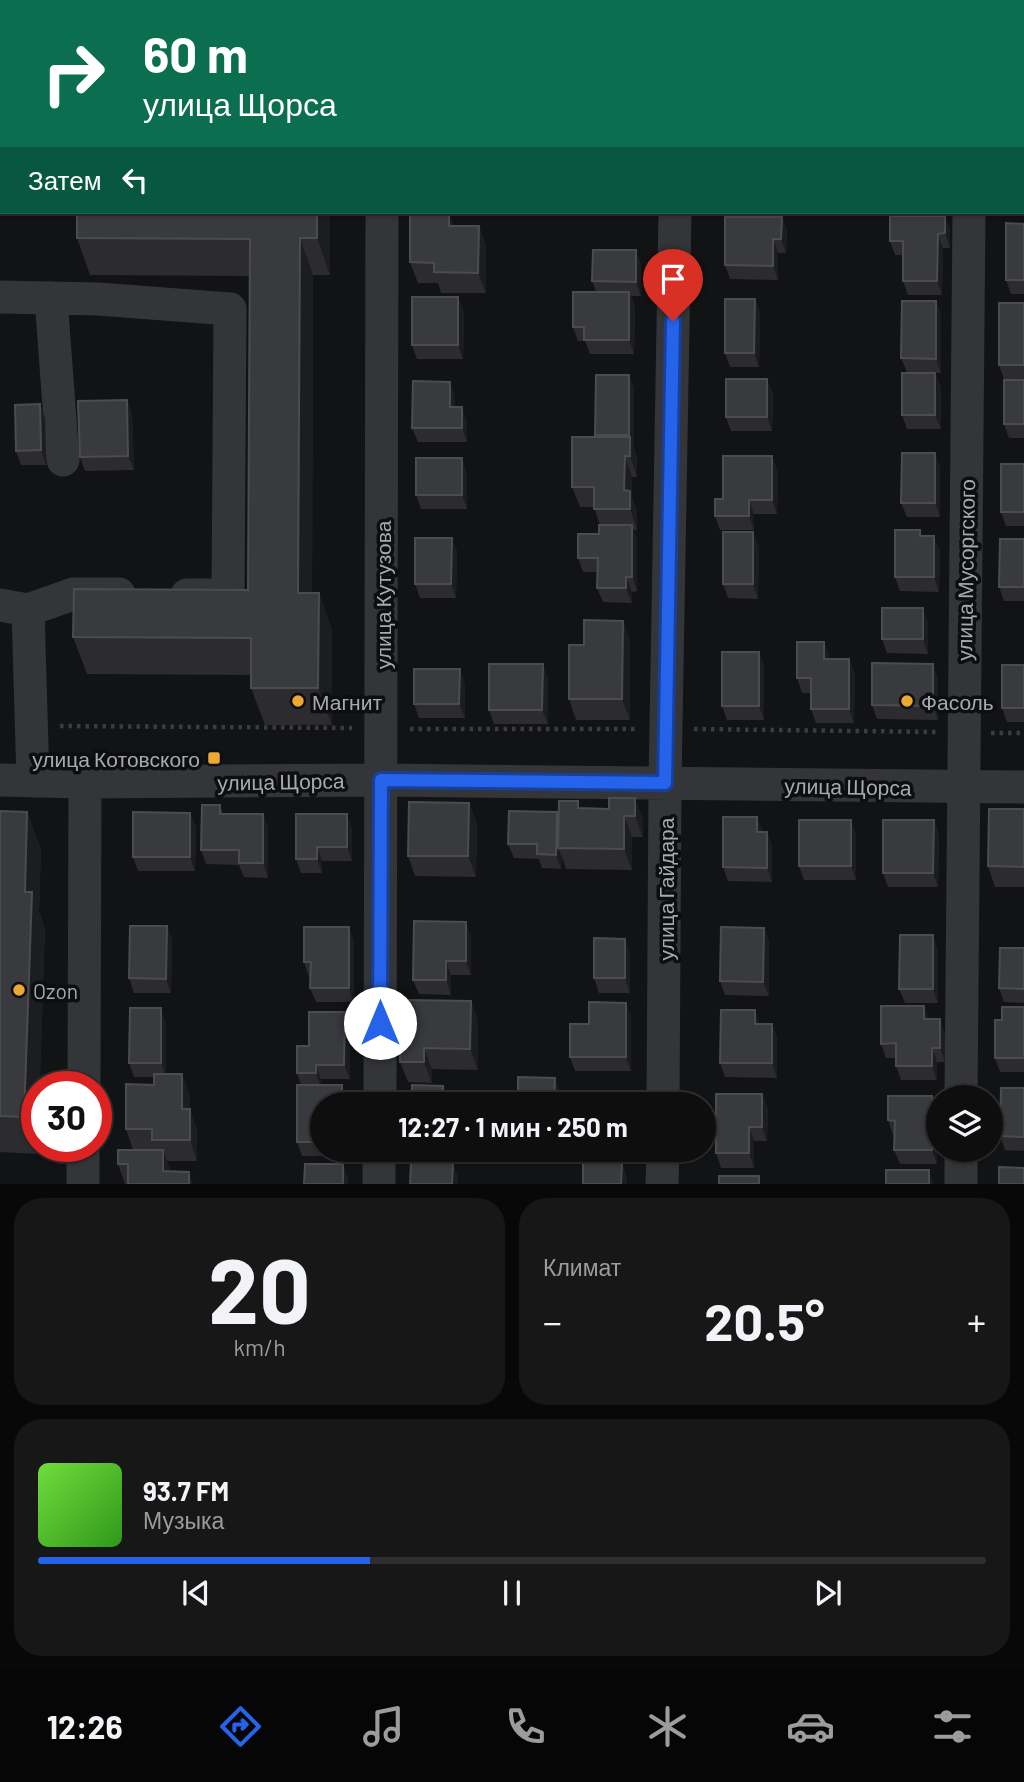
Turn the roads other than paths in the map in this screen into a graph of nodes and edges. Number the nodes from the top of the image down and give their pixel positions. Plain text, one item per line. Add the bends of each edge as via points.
1 (382, 214) edge
2 (675, 214) edge
3 (968, 214) edge
4 (0, 297) edge
5 (51, 298) junction
6 (63, 460) dead end
7 (14, 608) edge
8 (0, 779) edge
9 (381, 780) junction
10 (33, 781) junction
11 (85, 782) junction
12 (665, 783) junction
13 (962, 788) junction
14 (1024, 788) edge
15 (84, 1071) edge
16 (961, 1085) edge
17 (380, 1092) edge
18 (663, 1092) edge
19 (83, 1162) edge
20 (379, 1162) edge
21 (663, 1162) edge
22 (961, 1162) edge
23 (83, 1184) edge
24 (379, 1184) edge
25 (662, 1184) edge
26 (961, 1184) edge

1 - 9 street, улица Кутузова
2 - 12 street, улица Гайдара
3 - 13 street, улица Мусоргского
4 - 5 street
5 - 6 street
5 - 7 street via 230,309 228,595 73,594
7 - 10 street via 31,726
8 - 10 street, улица Щорса
9 - 11 street, улица Щорса
9 - 12 street, улица Щорса
9 - 17 street, улица Кутузова
10 - 11 street, улица Щорса
11 - 15 street
12 - 13 street, улица Щорса
12 - 18 street, улица Гайдара
13 - 14 street, улица Щорса
13 - 16 street, улица Мусоргского
19 - 23 street
20 - 24 street
21 - 25 street
22 - 26 street

